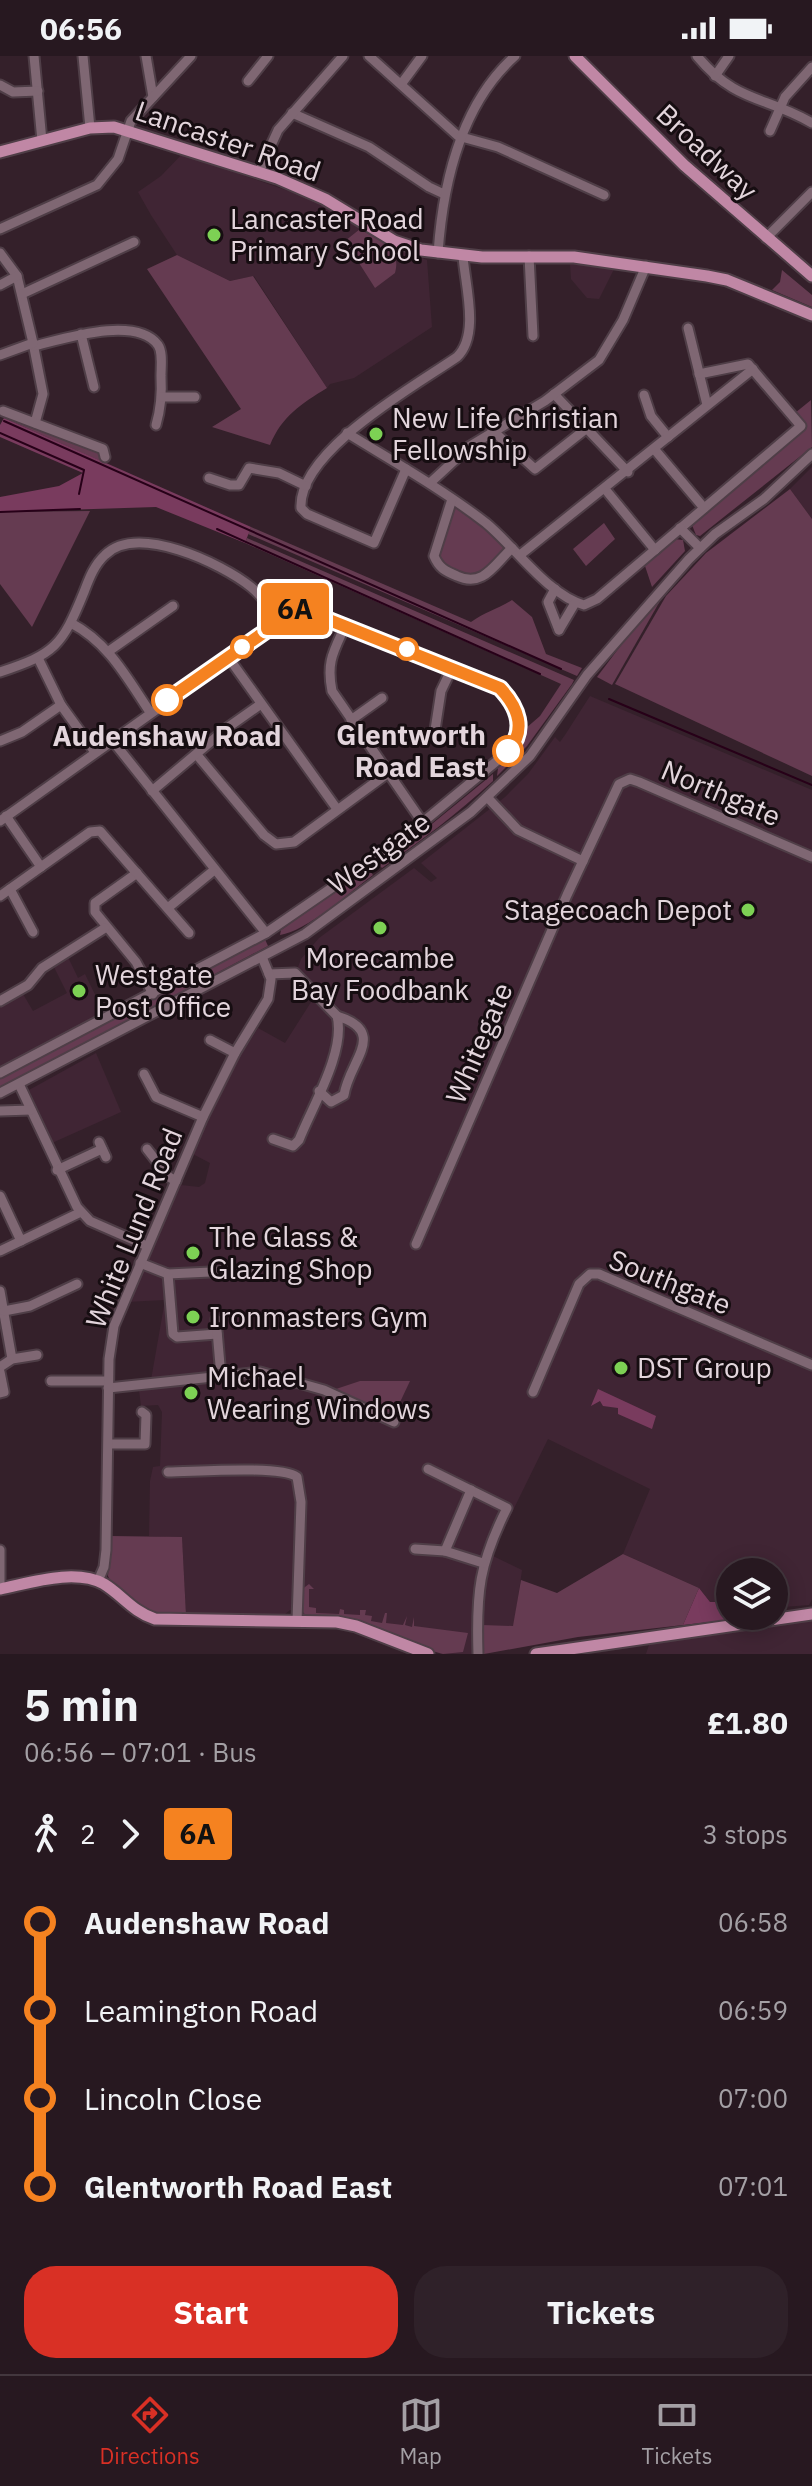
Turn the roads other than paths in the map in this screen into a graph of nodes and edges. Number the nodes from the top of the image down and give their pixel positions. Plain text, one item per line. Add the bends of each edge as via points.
1 (34, 56) edge
2 (83, 56) edge
3 (146, 56) edge
4 (191, 56) edge
5 (268, 56) edge
6 (343, 56) edge
7 (369, 56) edge
8 (422, 56) edge
9 (515, 56) edge
10 (575, 56) edge
11 (697, 56) edge
12 (729, 56) edge
13 (812, 67) edge
14 (715, 76) junction
15 (248, 81) dead end
16 (402, 83) junction
17 (0, 85) edge
18 (38, 91) junction
19 (153, 97) junction
20 (781, 107) junction
21 (292, 113) junction
22 (812, 123) edge
23 (90, 128) junction
24 (127, 130) junction
25 (770, 131) dead end
26 (462, 137) junction
27 (42, 141) junction
28 (0, 152) edge
29 (259, 172) junction
30 (812, 192) edge
31 (444, 194) junction
32 (604, 195) dead end
33 (0, 229) edge
34 (766, 238) junction
35 (134, 242) dead end
36 (0, 253) edge
37 (438, 253) junction
38 (463, 256) junction
39 (529, 256) junction
40 (646, 266) junction
41 (17, 276) junction
42 (812, 276) edge
43 (0, 285) edge
44 (22, 294) junction
45 (810, 314) edge
46 (688, 328) dead end
47 (81, 334) junction
48 (533, 336) dead end
49 (34, 345) junction
50 (0, 355) edge
51 (753, 369) junction
52 (699, 374) junction
53 (94, 387) dead end
54 (554, 394) junction
55 (644, 395) dead end
56 (162, 397) junction
57 (195, 397) dead end
58 (707, 405) junction
59 (3, 411) dead end
60 (35, 423) junction
61 (156, 425) dead end
62 (587, 428) junction
63 (492, 430) junction
64 (347, 433) junction
65 (668, 437) junction
66 (655, 450) junction
67 (812, 454) edge
68 (105, 457) dead end
69 (406, 469) junction
70 (628, 472) junction
71 (209, 478) dead end
72 (430, 483) junction
73 (306, 486) junction
74 (605, 489) junction
75 (452, 499) junction
76 (704, 508) junction
77 (680, 528) junction
78 (700, 548) junction
79 (655, 550) junction
80 (516, 551) junction
81 (555, 589) junction
82 (575, 603) junction
83 (173, 607) dead end
84 (281, 619) junction
85 (71, 623) junction
86 (346, 624) junction
87 (109, 651) junction
88 (228, 657) junction
89 (39, 660) junction
90 (452, 668) junction
91 (0, 672) edge
92 (382, 698) dead end
93 (261, 704) junction
94 (61, 705) junction
95 (150, 712) junction
96 (351, 720) junction
97 (435, 730) dead end
98 (112, 740) junction
99 (0, 741) edge
100 (95, 752) junction
101 (197, 755) junction
102 (388, 773) junction
103 (152, 791) junction
104 (488, 798) junction
105 (337, 809) junction
106 (3, 818) edge
107 (423, 823) junction
108 (812, 857) edge
109 (583, 861) junction
110 (370, 862) junction
111 (41, 867) junction
112 (213, 871) junction
113 (137, 873) junction
114 (383, 879) junction
115 (10, 889) junction
116 (0, 896) edge
117 (169, 907) junction
118 (105, 928) junction
119 (269, 931) junction
120 (33, 932) dead end
121 (189, 933) dead end
122 (284, 946) junction
123 (262, 957) junction
124 (269, 974) junction
125 (153, 994) junction
126 (0, 1001) edge
127 (337, 1016) junction
128 (210, 1040) dead end
129 (235, 1053) junction
130 (0, 1073) edge
131 (144, 1074) dead end
132 (19, 1084) junction
133 (319, 1091) junction
134 (0, 1093) edge
135 (31, 1110) junction
136 (0, 1111) edge
137 (203, 1117) junction
138 (273, 1139) dead end
139 (103, 1149) dead end
140 (146, 1153) dead end
141 (57, 1170) junction
142 (176, 1181) junction
143 (0, 1196) edge
144 (81, 1212) junction
145 (21, 1241) junction
146 (416, 1244) dead end
147 (147, 1246) junction
148 (0, 1251) edge
149 (140, 1263) junction
150 (253, 1270) dead end
151 (168, 1274) junction
152 (77, 1284) dead end
153 (0, 1291) edge
154 (4, 1311) junction
155 (216, 1319) dead end
156 (217, 1334) junction
157 (37, 1355) dead end
158 (12, 1359) junction
159 (220, 1365) dead end
160 (812, 1365) edge
161 (0, 1369) edge
162 (50, 1381) dead end
163 (108, 1384) junction
164 (533, 1392) dead end
165 (0, 1393) edge
166 (142, 1412) dead end
167 (394, 1422) dead end
168 (109, 1444) junction
169 (428, 1469) dead end
170 (168, 1472) dead end
171 (471, 1490) junction
172 (415, 1549) dead end
173 (0, 1550) edge
174 (445, 1551) junction
175 (483, 1563) junction
176 (98, 1581) junction
177 (0, 1589) edge
178 (811, 1614) edge
179 (297, 1621) junction
180 (428, 1654) edge
181 (478, 1654) edge
182 (536, 1654) edge

1 - 18 street
2 - 23 street
3 - 19 street
4 - 19 street
5 - 15 street
6 - 21 street
7 - 16 street
8 - 16 street
9 - 26 street via 489,86
10 - 34 main road, Broadway
11 - 14 street
12 - 14 street
13 - 20 street
14 - 20 street via 751,99
16 - 26 street
17 - 18 street via 13,92
18 - 27 street
19 - 24 street
20 - 22 street
20 - 25 street
21 - 29 street via 275,134
21 - 31 street via 369,147
23 - 24 main road, Lancaster Road
23 - 27 main road, Lancaster Road
24 - 29 main road, Lancaster Road
24 - 33 street via 118,159 97,185
26 - 31 street
26 - 32 street via 498,147
27 - 28 main road, Lancaster Road
29 - 37 main road, Lancaster Road via 325,199 394,241
30 - 34 street
31 - 37 street
34 - 42 main road, Broadway
35 - 44 street
36 - 41 street
37 - 38 main road, Lancaster Road
38 - 39 main road, Lancaster Road
38 - 64 street via 469,331 463,351
39 - 40 main road, Lancaster Road
39 - 48 street
40 - 45 main road, Lancaster Road via 727,280
40 - 54 street via 599,360
41 - 43 street
41 - 44 street
44 - 49 street
46 - 52 street
47 - 49 street
47 - 53 street
47 - 56 street via 121,329 152,341 161,352
49 - 50 street
49 - 60 street via 43,394
51 - 52 street via 744,364
51 - 58 street
51 - 76 street via 801,426
52 - 58 street
54 - 62 street
54 - 63 street
55 - 65 street via 651,416
56 - 57 street
56 - 61 street
58 - 65 street
59 - 60 street
60 - 68 street via 103,449
62 - 63 street via 535,469
62 - 70 street
63 - 72 street
64 - 69 street
64 - 73 street
65 - 66 street
66 - 70 street
66 - 76 street
67 - 78 street, Westgate
69 - 72 street
69 - 73 street via 374,543 303,512 300,503
70 - 74 street
71 - 73 street via 239,485 249,468 279,473
72 - 75 street
74 - 79 street
74 - 80 street
75 - 80 street
75 - 80 street via 434,556 442,569 469,582 478,580
76 - 77 street
77 - 78 street
77 - 79 street
78 - 104 street, Westgate via 587,675 530,756
79 - 82 street via 590,603
80 - 81 street
81 - 82 street
81 - 82 street via 548,602 559,630
83 - 87 street
84 - 85 street via 236,578 194,557 142,541 119,545 100,560
84 - 86 street via 299,608
84 - 88 street
85 - 87 street
85 - 89 street
86 - 90 street
86 - 96 street via 328,670 332,691
87 - 95 street
88 - 93 street
88 - 95 street
89 - 91 street
89 - 94 street
90 - 97 street via 441,691
90 - 107 street via 500,688 516,709 519,727 515,743
92 - 96 street
93 - 101 street
93 - 105 street
94 - 99 street
94 - 100 street
95 - 98 street
96 - 102 street
98 - 100 street
98 - 103 street
100 - 106 street
101 - 103 street
101 - 105 street via 276,844 294,842
102 - 105 street
102 - 107 street
103 - 112 street
104 - 109 street via 518,830
104 - 114 street, Westgate
106 - 111 street
107 - 110 street
108 - 109 street, Northgate via 630,779 617,786
109 - 146 street, Whitegate
110 - 114 street
110 - 119 street
111 - 113 street via 90,832 100,831
111 - 115 street
112 - 117 street
112 - 119 street
113 - 117 street
113 - 118 street via 95,903
114 - 122 street, Westgate
115 - 116 street
115 - 120 street
117 - 121 street
118 - 125 street via 136,962
118 - 126 street
119 - 122 street
119 - 125 street
122 - 123 street, Westgate
123 - 124 street
123 - 132 street, Westgate
124 - 127 street via 295,973
124 - 129 street, White Lund Road via 268,999
125 - 130 street
127 - 133 street via 337,1049
127 - 133 street via 355,1021 364,1041 344,1095 331,1102
128 - 129 street
129 - 137 street, White Lund Road
131 - 137 street via 156,1097
132 - 134 street, Westgate
132 - 135 street
133 - 138 street via 293,1146
135 - 136 street
135 - 141 street
137 - 142 street, White Lund Road
139 - 141 street
140 - 142 street
141 - 144 street
142 - 147 street, White Lund Road
143 - 145 street
144 - 145 street
144 - 147 street
145 - 148 street
147 - 149 street, White Lund Road
149 - 151 street
149 - 163 street, White Lund Road via 114,1326
150 - 151 street
151 - 156 street via 173,1334
152 - 154 street via 30,1306
153 - 154 street
154 - 158 street
155 - 156 street
156 - 159 street
157 - 158 street
158 - 161 street
160 - 164 street, Southgate via 590,1274 579,1284
161 - 165 street
162 - 163 street
163 - 167 street via 260,1372 324,1390
163 - 168 street, White Lund Road
166 - 168 street via 145,1444
168 - 176 street, White Lund Road via 104,1567
169 - 171 street
170 - 179 street via 289,1472 297,1477
171 - 174 street
171 - 175 street via 507,1508
172 - 174 street
173 - 177 street
174 - 175 street
175 - 181 street via 477,1596
176 - 177 main road via 50,1580
176 - 179 main road via 137,1612 155,1619
178 - 182 main road
179 - 180 main road via 356,1626

